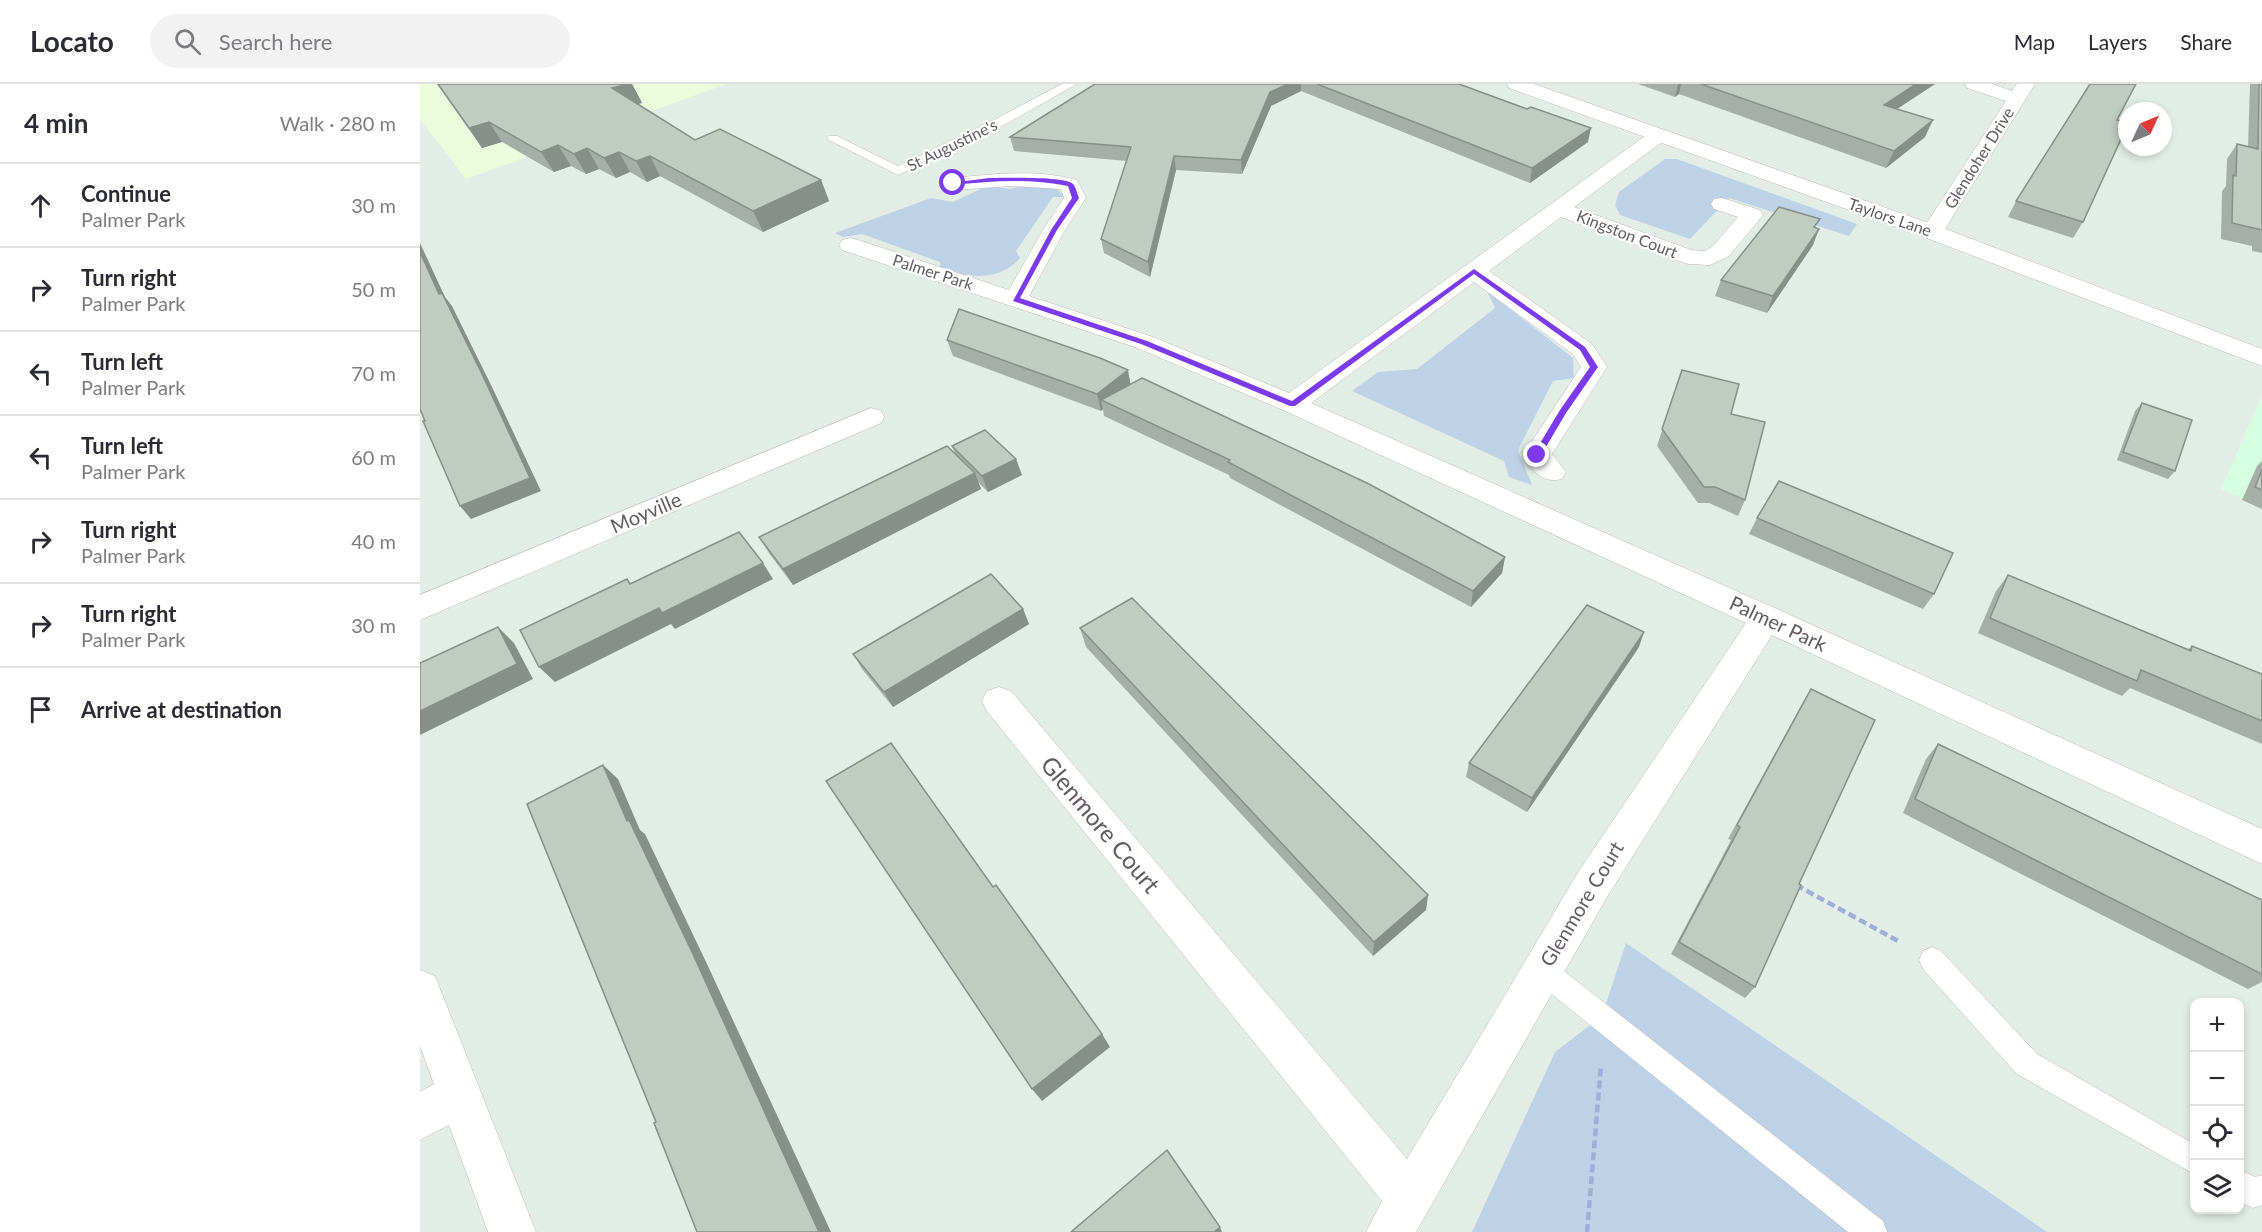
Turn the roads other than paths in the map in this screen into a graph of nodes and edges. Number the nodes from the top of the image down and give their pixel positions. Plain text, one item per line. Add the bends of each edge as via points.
1 (1071, 84) edge
2 (1516, 84) edge
3 (1974, 84) edge
4 (2021, 91) edge
5 (1659, 135) junction
6 (833, 139) dead end
7 (953, 183) dead end
8 (1722, 204) dead end
9 (1559, 209) junction
10 (1932, 232) junction
11 (849, 245) dead end
12 (1474, 271) junction
13 (1016, 299) junction
14 (2262, 358) edge
15 (1293, 404) junction
16 (871, 417) dead end
17 (1552, 472) dead end
18 (420, 608) edge
19 (1766, 618) junction
20 (999, 701) dead end
21 (2262, 847) edge
22 (1932, 960) road end
23 (1542, 970) junction
24 (420, 990) edge
25 (460, 1093) junction
26 (420, 1118) edge
27 (2190, 1158) edge
28 (2244, 1187) edge
29 (2262, 1190) edge
30 (1399, 1215) edge
31 (512, 1232) edge
32 (1872, 1232) edge

1 - 6 lane, St Augustine's via 898,171
2 - 5 street, Taylors Lane
3 - 4 street
4 - 10 street, Glendoher Drive
5 - 9 street
5 - 10 street, Taylors Lane
7 - 13 street via 989,179 1070,184 1076,198
8 - 9 street, Kingston Court via 1752,214 1721,251 1710,258 1688,257
9 - 12 street
10 - 14 street, Taylors Lane
11 - 13 street, Palmer Park
12 - 15 street
12 - 17 street via 1583,349 1594,367 1537,455
13 - 15 street, Palmer Park via 1144,342
15 - 19 street, Palmer Park
16 - 18 street, Moyville
19 - 21 street, Palmer Park
19 - 23 street, Glenmore Court via 1593,884
20 - 30 street, Glenmore Court
22 - 27 lane via 2027,1064
23 - 30 street, Glenmore Court
23 - 32 lane
24 - 25 street
25 - 26 street
25 - 31 street
28 - 29 lane via 2253,1193

